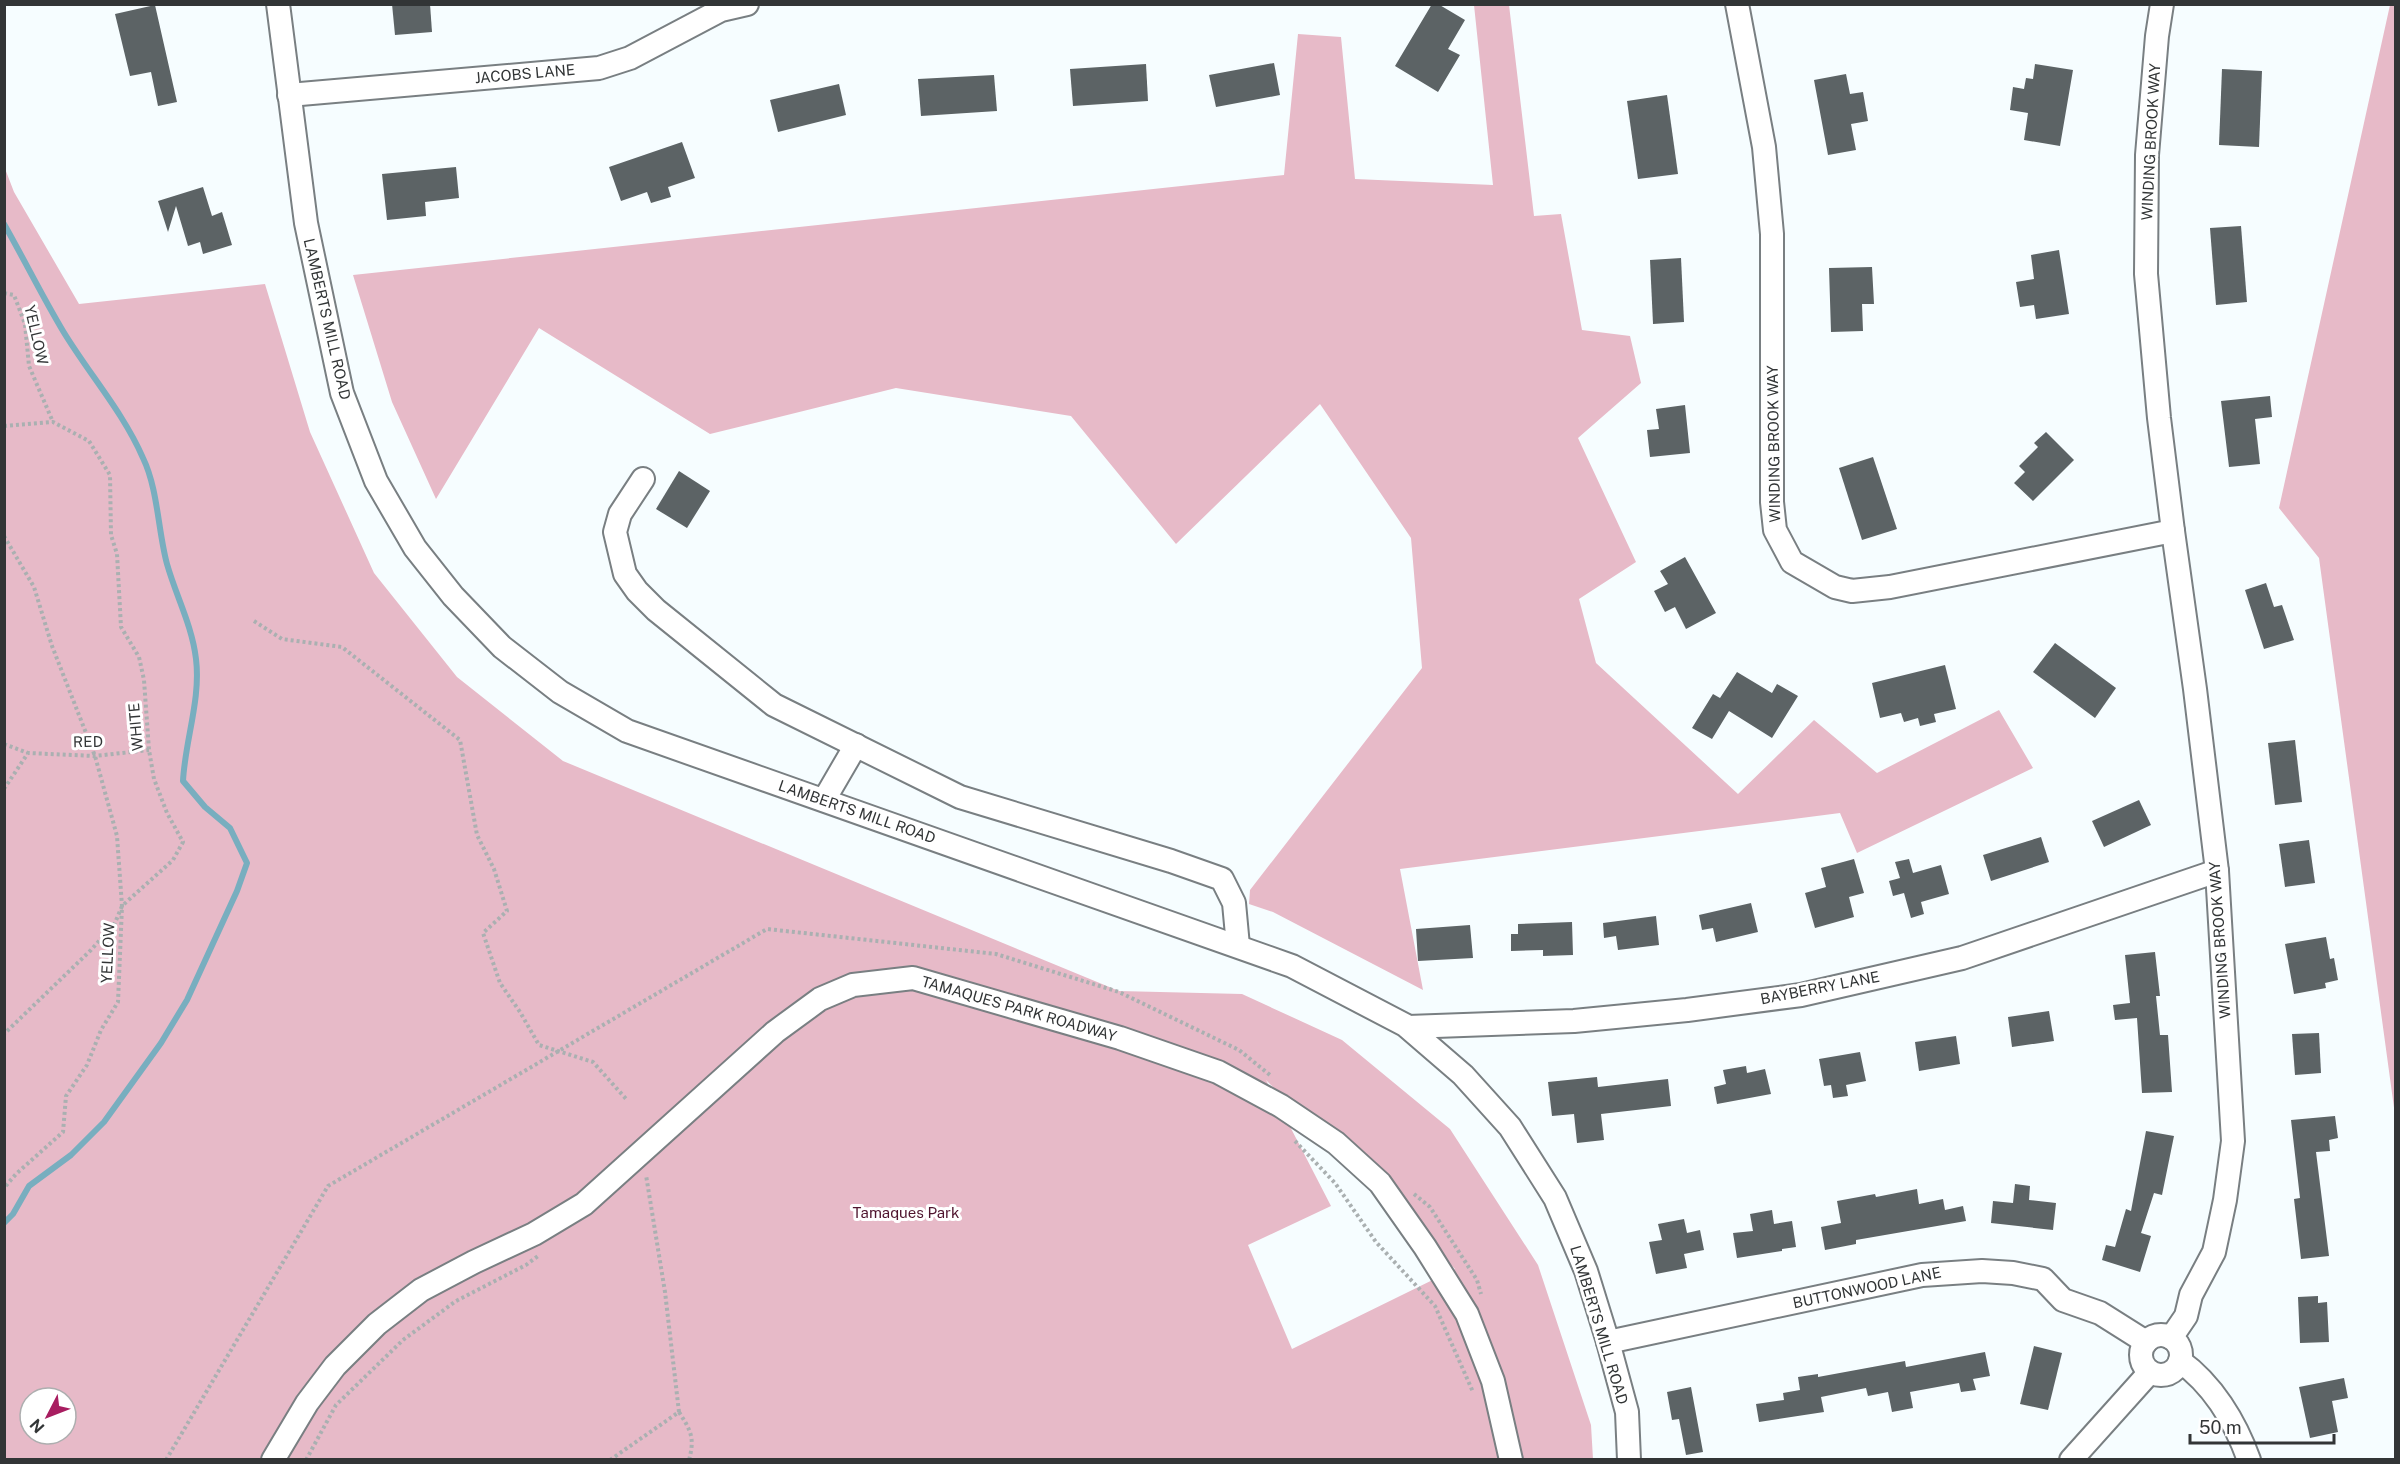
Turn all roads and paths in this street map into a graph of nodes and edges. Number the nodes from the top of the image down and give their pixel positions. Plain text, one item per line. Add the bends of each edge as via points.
1 (278, 4) edge
2 (747, 4) edge
3 (1737, 4) edge
4 (2162, 4) edge
5 (289, 95) junction
6 (4, 293) edge
7 (53, 422) junction
8 (4, 426) edge
9 (643, 478) dead end
10 (2173, 531) junction
11 (4, 536) edge
12 (254, 621) dead end
13 (4, 744) edge
14 (855, 745) junction
15 (149, 750) junction
16 (28, 753) junction
17 (95, 756) junction
18 (4, 789) edge
19 (824, 800) junction
20 (2217, 871) junction
21 (122, 906) junction
22 (1238, 946) junction
23 (1408, 1028) junction
24 (4, 1034) edge
25 (558, 1052) junction
26 (1275, 1080) dead end
27 (627, 1100) dead end
28 (1290, 1137) dead end
29 (637, 1177) dead end
30 (4, 1188) edge
31 (1412, 1192) dead end
32 (543, 1253) dead end
33 (1483, 1302) dead end
34 (2171, 1338) junction
35 (1608, 1342) junction
36 (2146, 1342) junction
37 (2180, 1361) junction
38 (2150, 1372) junction
39 (1476, 1400) dead end
40 (679, 1412) junction
41 (166, 1460) edge
42 (273, 1460) edge
43 (306, 1460) edge
44 (610, 1460) edge
45 (689, 1460) edge
46 (1511, 1460) edge
47 (1629, 1460) edge
48 (2071, 1460) edge
49 (2249, 1460) edge

1 - 5 street, LAMBERTS MILL ROAD
2 - 5 street, JACOBS LANE via 721,10 630,58 598,68
3 - 10 street, WINDING BROOK WAY via 1764,147 1772,234 1772,502 1775,530 1792,562 1835,587 1852,591 1890,587
4 - 10 street, WINDING BROOK WAY via 2147,155 2146,274
5 - 19 street, LAMBERTS MILL ROAD via 306,223 342,393 376,481 415,548 453,597 502,647 560,692 627,730
6 - 7 path, YELLOW via 14,296 24,324 29,366
7 - 8 path
7 - 15 path, WHITE via 89,441 110,476 111,535 117,554 121,627 139,657
9 - 14 street via 620,514 615,532 625,574 637,591 774,705
10 - 20 street, WINDING BROOK WAY
11 - 17 path, YELLOW via 34,588
12 - 25 path via 282,639 342,647 460,740 477,836 494,868 507,911 483,933 500,983 539,1045
13 - 16 path, RED
14 - 19 street
14 - 22 street via 960,796 1222,879 1234,903
15 - 17 path, RED
15 - 21 path, WHITE via 154,779 183,842 173,860
16 - 17 path, RED
16 - 18 path
17 - 21 path, YELLOW via 117,836
19 - 22 street, LAMBERTS MILL ROAD
20 - 23 street, BAYBERRY LANE via 1962,958 1801,995 1574,1021
20 - 34 street, WINDING BROOK WAY via 2233,1141 2214,1252 2191,1295 2186,1316
21 - 24 path, WHITE via 115,923 91,950
21 - 30 path, YELLOW via 118,1002 87,1065 66,1096 63,1131
22 - 23 street, LAMBERTS MILL ROAD via 1292,966
23 - 35 street, LAMBERTS MILL ROAD via 1463,1075 1510,1127 1555,1198 1586,1271
25 - 26 path via 767,929 996,954 1119,992 1239,1050
25 - 27 path via 593,1062
25 - 41 path via 328,1186
28 - 39 path via 1335,1183 1376,1242 1435,1306
29 - 40 path via 646,1170
31 - 33 path via 1430,1207 1476,1280
32 - 43 path via 456,1301 403,1340 336,1405
34 - 36 street via 2155,1336
34 - 37 street via 2179,1348
35 - 36 street, BUTTONWOOD LANE via 1922,1275 1982,1270 2043,1279 2063,1300 2100,1313
35 - 47 street, LAMBERTS MILL ROAD via 1627,1412
36 - 38 street via 2142,1361
37 - 38 street via 2168,1373
37 - 49 street via 2198,1374 2217,1398
38 - 48 street
40 - 44 path
40 - 45 path via 694,1444
42 - 46 street, TAMAQUES PARK ROADWAY via 335,1366 377,1324 421,1290 585,1204 775,1032 820,999 853,985 913,978 1120,1038 1218,1072 1281,1106 1336,1143 1380,1183 1467,1314 1493,1381

